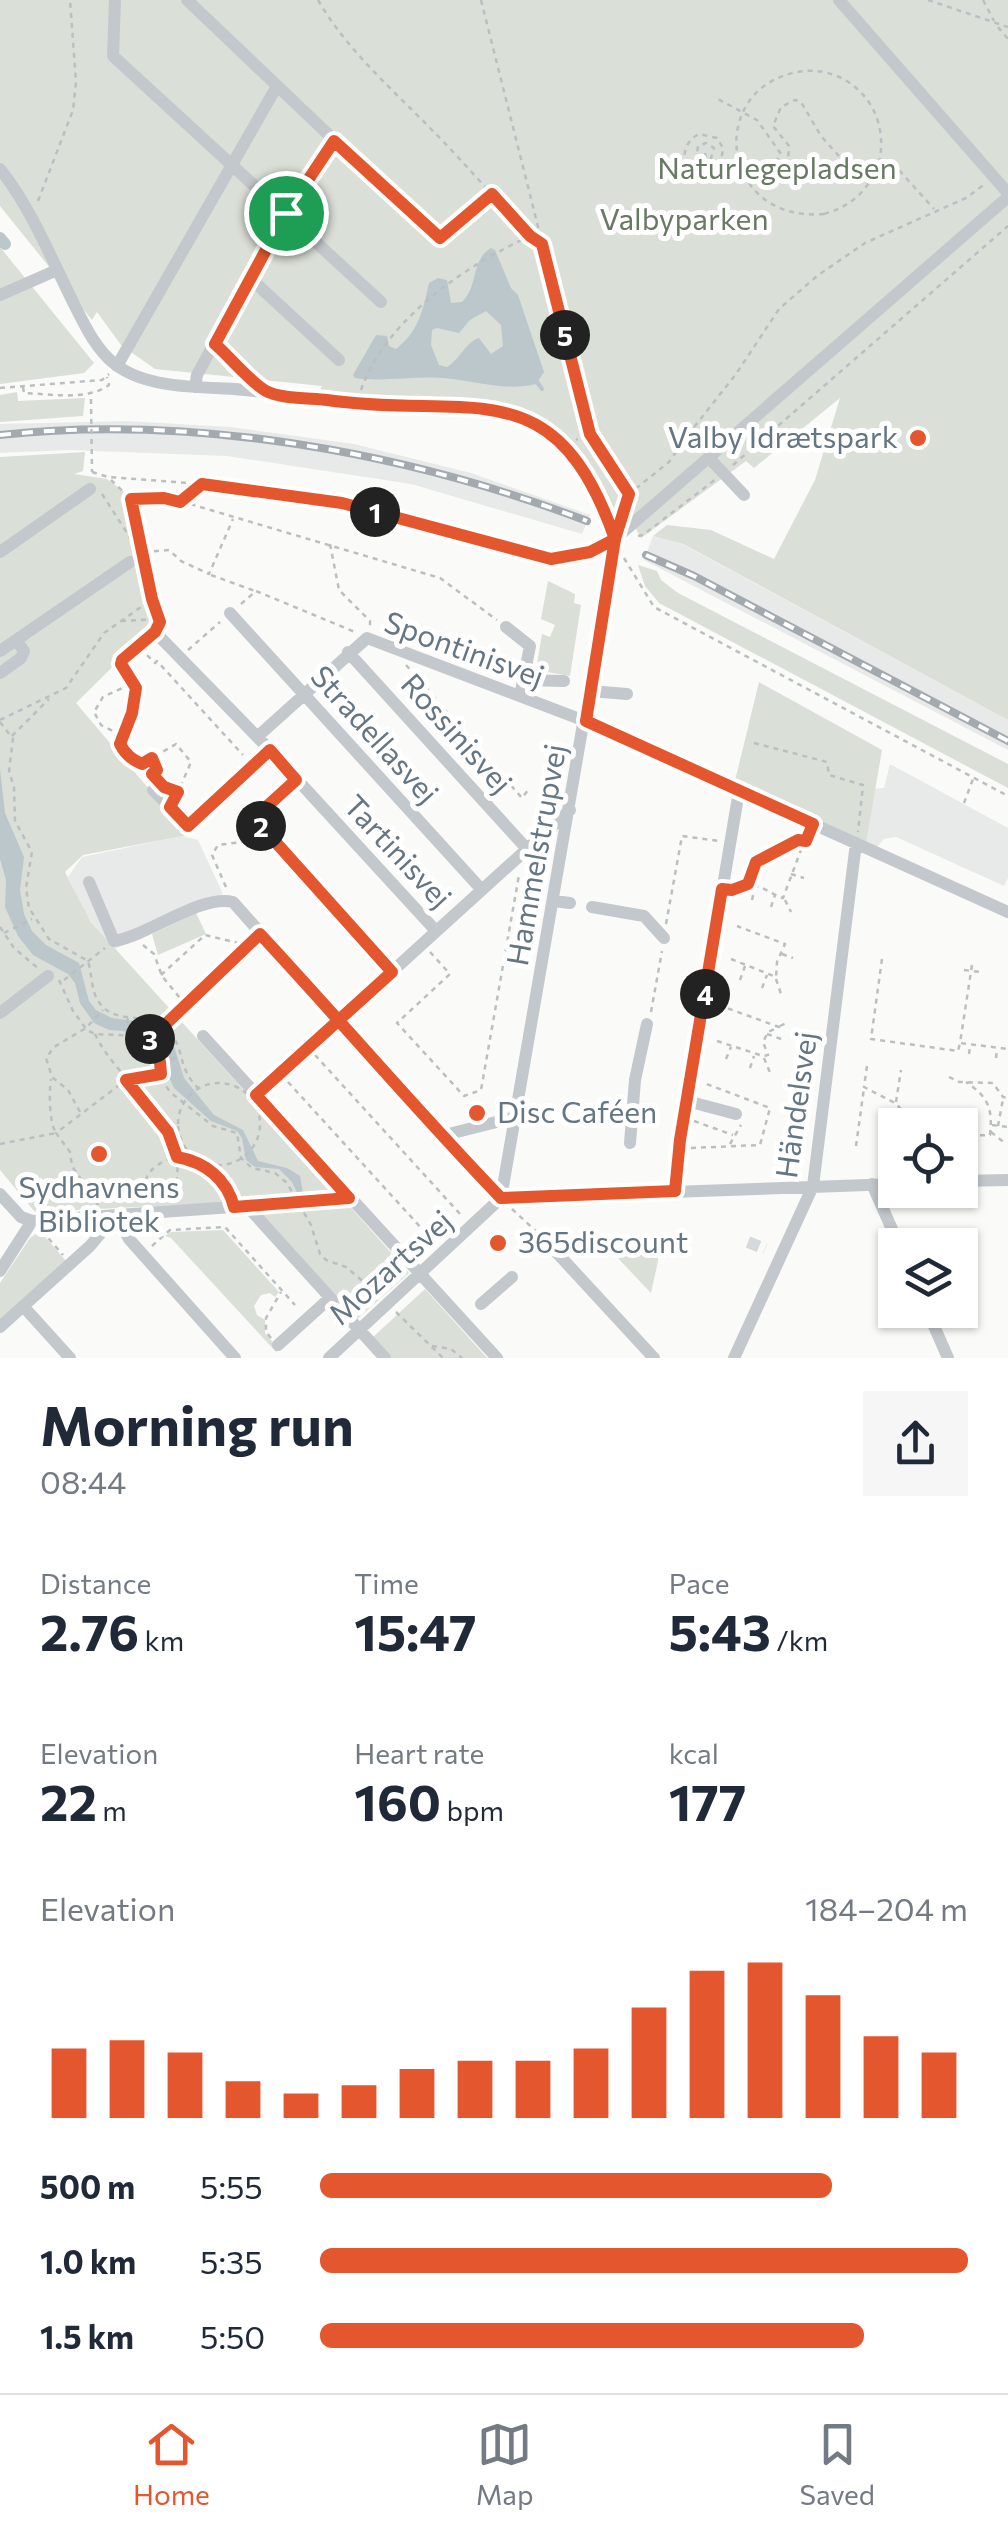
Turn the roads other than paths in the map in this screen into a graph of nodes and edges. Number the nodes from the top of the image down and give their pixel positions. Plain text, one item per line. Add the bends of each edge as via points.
1 (115, 0) edge
2 (187, 0) edge
3 (839, 0) edge
4 (277, 86) junction
5 (334, 141) junction
6 (232, 167) junction
7 (0, 169) edge
8 (1008, 195) edge
9 (286, 213) junction
10 (433, 234) road end
11 (57, 270) junction
12 (251, 279) junction
13 (0, 295) edge
14 (381, 302) dead end
15 (215, 344) junction
16 (339, 360) dead end
17 (112, 371) junction
18 (195, 387) junction
19 (266, 392) junction
20 (714, 455) junction
21 (90, 490) road end
22 (744, 495) dead end
23 (615, 539) junction
24 (0, 552) edge
25 (137, 558) road end
26 (230, 613) road end
27 (156, 626) road end
28 (506, 627) road end
29 (16, 640) junction
30 (0, 652) edge
31 (348, 652) junction
32 (0, 673) edge
33 (524, 680) junction
34 (564, 681) dead end
35 (590, 691) junction
36 (302, 693) junction
37 (627, 694) dead end
38 (520, 696) junction
39 (586, 721) junction
40 (256, 736) junction
41 (270, 750) junction
42 (296, 780) junction
43 (158, 788) road end
44 (739, 790) junction
45 (570, 810) junction
46 (856, 843) junction
47 (524, 851) junction
48 (89, 882) dead end
49 (482, 890) junction
50 (554, 901) junction
51 (570, 904) dead end
52 (592, 907) dead end
53 (1008, 912) edge
54 (436, 931) junction
55 (664, 938) road end
56 (392, 972) junction
57 (48, 976) road end
58 (0, 1013) edge
59 (649, 1019) road end
60 (338, 1020) junction
61 (203, 1036) dead end
62 (256, 1095) junction
63 (687, 1101) junction
64 (736, 1114) dead end
65 (516, 1117) junction
66 (630, 1144) dead end
67 (1008, 1180) edge
68 (978, 1181) edge
69 (872, 1184) junction
70 (878, 1184) edge
71 (813, 1186) junction
72 (675, 1191) junction
73 (0, 1194) edge
74 (501, 1198) junction
75 (116, 1215) junction
76 (36, 1221) junction
77 (891, 1228) edge
78 (547, 1242) road end
79 (0, 1271) edge
80 (422, 1273) junction
81 (512, 1276) dead end
82 (330, 1298) junction
83 (480, 1304) dead end
84 (23, 1306) junction
85 (0, 1327) edge
86 (935, 1328) edge
87 (360, 1330) junction
88 (278, 1346) road end
89 (70, 1358) edge
90 (235, 1358) edge
91 (329, 1358) edge
92 (384, 1358) edge
93 (497, 1358) edge
94 (654, 1358) edge
95 (734, 1358) edge
96 (948, 1358) edge

1 - 6 street via 112,56
2 - 4 street
3 - 8 street
4 - 5 street
4 - 6 street
5 - 9 street
5 - 10 street
6 - 9 street
6 - 17 street
7 - 11 street
8 - 20 street
9 - 12 street
9 - 14 street
11 - 13 street
11 - 17 street
12 - 15 street
12 - 16 street
15 - 18 street
15 - 19 street
17 - 18 street
18 - 19 street
19 - 23 street via 356,404 498,410 544,429 588,474
20 - 22 street
20 - 23 street
21 - 24 street
23 - 35 street, Hammelstrupvej
25 - 29 street
26 - 36 street, Stradellasvej
27 - 40 street, Tartinisvej
28 - 33 street via 530,646
29 - 30 street
29 - 32 street via 21,658
31 - 36 street, Spontinisvej
31 - 38 street, Spontinisvej via 370,639
31 - 47 street, Rossinisvej
33 - 34 street
33 - 38 street
35 - 37 street
35 - 39 street, Hammelstrupvej
36 - 40 street, Spontinisvej
36 - 49 street, Stradellasvej
38 - 39 street, Spontinisvej
39 - 44 street, Spontinisvej
39 - 45 street, Hammelstrupvej
40 - 41 street, Tartinisvej
41 - 42 street, Tartinisvej
41 - 43 street via 188,826
42 - 54 street, Tartinisvej
42 - 56 street via 254,818
44 - 46 street, Spontinisvej
44 - 63 street
45 - 47 street
45 - 50 street, Hammelstrupvej
46 - 53 street, Spontinisvej
46 - 71 street, Händelsvej
47 - 49 street
48 - 60 street via 114,941 214,900 233,902
49 - 54 street
50 - 51 street
50 - 65 street, Hammelstrupvej
52 - 55 street via 644,916
54 - 56 street
56 - 60 street
57 - 58 street
59 - 66 street via 634,1080
60 - 62 street
60 - 65 street via 441,1136
61 - 62 street
62 - 80 street
63 - 64 street
63 - 72 street
65 - 74 street, Hammelstrupvej
67 - 68 street
69 - 70 street
69 - 71 street
69 - 77 street
71 - 72 street
71 - 95 street, Händelsvej
72 - 74 street
73 - 76 street
74 - 80 street, Mozartsvej
75 - 76 street
75 - 82 street via 240,1206
75 - 84 street
75 - 90 street via 128,1238
76 - 79 street
78 - 94 street
80 - 87 street, Mozartsvej
80 - 93 street
81 - 83 street
82 - 87 street
82 - 88 street
84 - 85 street
84 - 89 street
86 - 96 street
87 - 91 street, Mozartsvej
87 - 92 street

